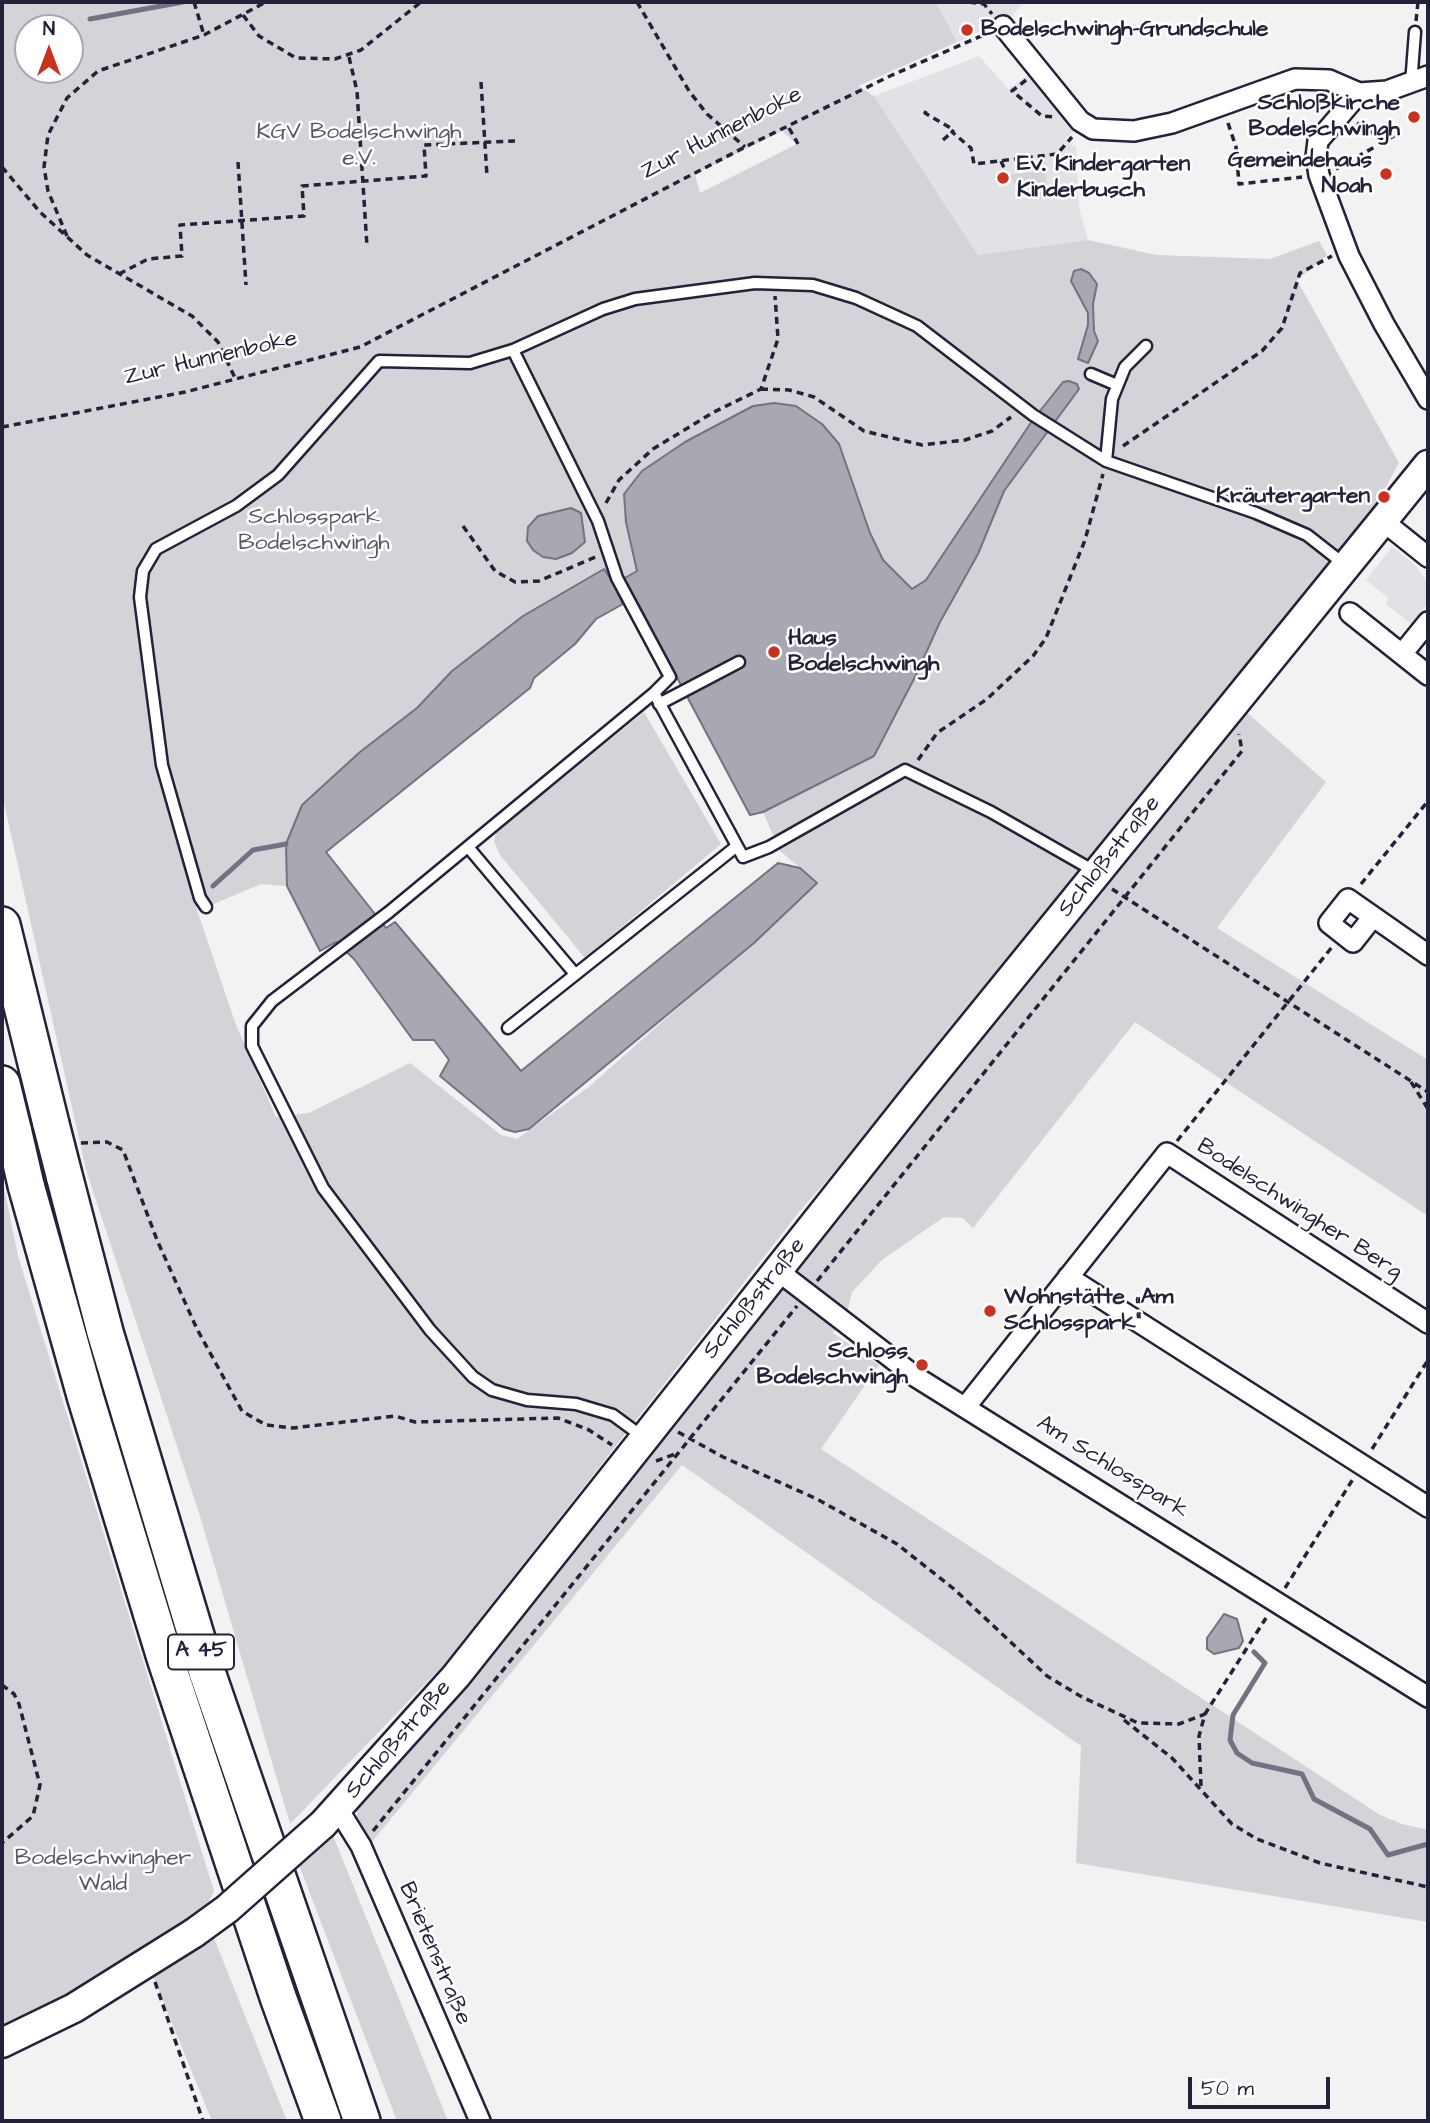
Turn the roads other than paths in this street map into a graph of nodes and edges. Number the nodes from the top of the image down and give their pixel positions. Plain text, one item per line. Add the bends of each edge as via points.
1 (1003, 26) road end
2 (1416, 32) dead end
3 (1420, 80) edge
4 (1359, 93) junction
5 (1146, 345) dead end
6 (513, 350) junction
7 (1091, 374) dead end
8 (1117, 385) junction
9 (1428, 399) edge
10 (1106, 461) junction
11 (1428, 465) edge
12 (1383, 521) junction
13 (1428, 556) edge
14 (1347, 566) junction
15 (1350, 612) dead end
16 (1428, 622) edge
17 (1402, 654) junction
18 (739, 662) dead end
19 (1428, 675) edge
20 (654, 694) junction
21 (659, 704) junction
22 (737, 846) junction
23 (468, 847) junction
24 (1096, 875) junction
25 (206, 907) dead end
26 (1372, 918) junction
27 (2, 925) edge
28 (1428, 955) edge
29 (575, 974) junction
30 (508, 1028) dead end
31 (2, 1084) edge
32 (778, 1270) junction
33 (1068, 1277) junction
34 (1428, 1323) edge
35 (967, 1405) junction
36 (643, 1438) junction
37 (1428, 1507) edge
38 (1428, 1696) edge
39 (330, 1817) junction
40 (2, 2043) edge
41 (323, 2121) edge
42 (362, 2121) edge
43 (480, 2121) edge

1 - 4 street via 1083,124 1093,129 1134,131 1172,123 1295,79 1329,80
2 - 3 lane
3 - 4 street via 1387,91
4 - 9 street via 1318,141 1319,176 1346,249
5 - 8 lane via 1125,367
6 - 10 lane via 635,299 699,288 813,285 917,326 1033,415
6 - 20 lane via 598,521 617,578 670,677
6 - 25 lane via 470,363 379,361 315,436 261,489 170,540 147,561 140,586 162,765
7 - 8 lane
8 - 10 lane
10 - 14 lane via 1307,535
11 - 12 street, Schloßstraße
12 - 13 street
12 - 14 street, Schloßstraße
14 - 24 street, Schloßstraße
15 - 17 street
16 - 17 street
17 - 19 street
18 - 21 lane
20 - 21 lane
20 - 23 lane
21 - 22 lane
22 - 24 lane via 743,857 769,847 905,770 991,812
22 - 29 lane
23 - 29 lane
23 - 36 lane via 272,1001 252,1026 252,1046 323,1188 430,1330 473,1377 511,1397 613,1415
24 - 32 street, Schloßstraße
26 - 26 street via 1348,899 1329,923 1353,942
26 - 28 street
27 - 42 highway, A 45, bridge via 105,1332 199,1646
29 - 30 lane
31 - 41 highway, A 45, bridge via 90,1412 165,1658
32 - 35 street, Am Schlosspark via 889,1358
32 - 36 street, Schloßstraße
33 - 34 street, Bodelschwingher Berg via 1167,1153
33 - 35 street, Bodelschwingher Berg
33 - 37 street
35 - 38 street, Am Schlosspark
36 - 39 street, Schloßstraße via 456,1676
39 - 40 street, Schloßstraße, bridge via 194,1933 74,2008
39 - 43 street, Brietenstraße via 360,1846

